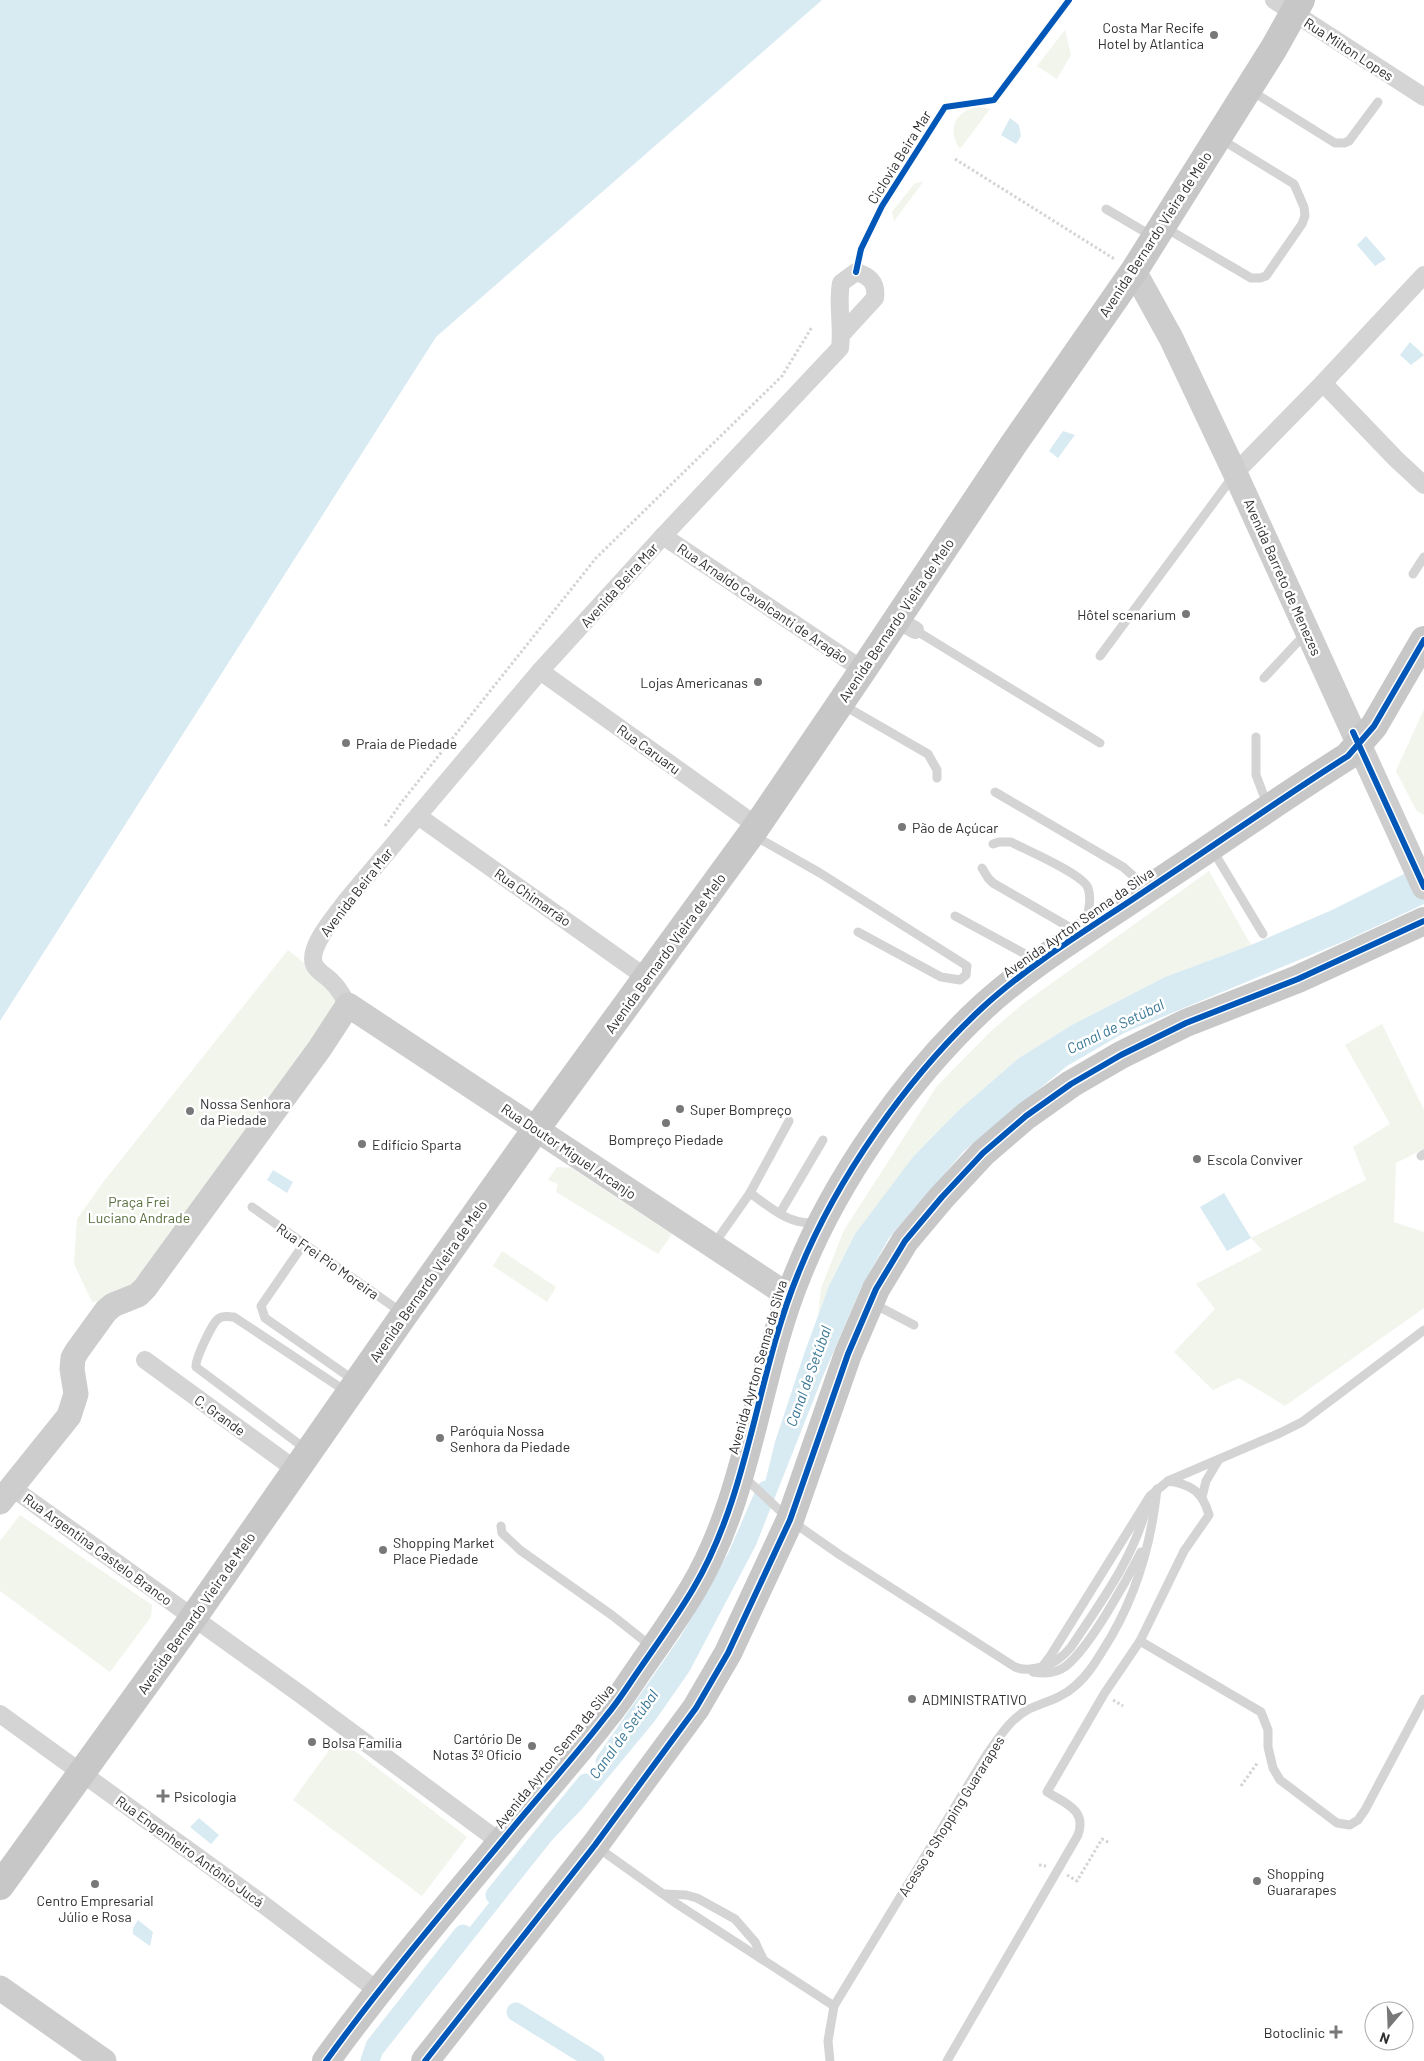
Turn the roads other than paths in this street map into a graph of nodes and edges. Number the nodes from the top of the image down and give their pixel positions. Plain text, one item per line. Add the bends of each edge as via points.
1 (1290, 4) edge
2 (1248, 89) junction
3 (1424, 97) edge
4 (1378, 102) dead end
5 (1217, 137) junction
6 (1106, 209) dead end
7 (1158, 231) junction
8 (1134, 271) junction
9 (1424, 275) edge
10 (842, 334) dead end
11 (1323, 383) junction
12 (1235, 473) junction
13 (1424, 485) edge
14 (662, 536) junction
15 (1424, 557) edge
16 (1413, 574) dead end
17 (906, 625) junction
18 (1308, 632) junction
19 (1424, 640) edge
20 (1100, 656) dead end
21 (864, 670) junction
22 (540, 671) junction
23 (1264, 678) dead end
24 (840, 704) junction
25 (1256, 737) dead end
26 (1100, 743) dead end
27 (1359, 746) junction
28 (937, 778) dead end
29 (995, 792) dead end
30 (1269, 807) junction
31 (418, 816) junction
32 (754, 830) junction
33 (993, 844) dead end
34 (1211, 846) junction
35 (1418, 864) edge
36 (982, 868) dead end
37 (1148, 889) junction
38 (955, 916) dead end
39 (1424, 920) edge
40 (858, 932) dead end
41 (1083, 932) junction
42 (1263, 934) dead end
43 (1040, 962) junction
44 (648, 979) junction
45 (348, 1005) junction
46 (789, 1121) dead end
47 (536, 1129) junction
48 (823, 1140) dead end
49 (750, 1193) junction
50 (252, 1207) dead end
51 (780, 1213) junction
52 (822, 1221) junction
53 (303, 1245) junction
54 (712, 1246) junction
55 (789, 1296) junction
56 (870, 1302) junction
57 (404, 1314) junction
58 (914, 1325) dead end
59 (1424, 1330) edge
60 (145, 1360) dead end
61 (354, 1388) junction
62 (1218, 1460) junction
63 (302, 1461) junction
64 (746, 1479) junction
65 (1168, 1481) junction
66 (1156, 1489) junction
67 (6, 1494) edge
68 (1150, 1496) junction
69 (1202, 1497) junction
70 (790, 1520) junction
71 (501, 1526) dead end
72 (1150, 1534) junction
73 (193, 1618) junction
74 (1140, 1641) junction
75 (654, 1648) junction
76 (1042, 1667) junction
77 (1024, 1671) junction
78 (1424, 1699) edge
79 (0, 1714) edge
80 (83, 1772) junction
81 (500, 1842) junction
82 (594, 1845) junction
83 (0, 1886) edge
84 (663, 1894) junction
85 (764, 1960) junction
86 (0, 1988) edge
87 (378, 1991) junction
88 (834, 2006) junction
89 (104, 2061) edge
90 (326, 2061) edge
91 (425, 2061) edge
92 (830, 2061) edge
93 (946, 2061) edge

1 - 2 main road, Avenida Bernardo Vieira de Melo
1 - 3 street, Rua Milton Lopes
2 - 4 lane via 1335,143 1349,141
2 - 5 main road, Avenida Bernardo Vieira de Melo
5 - 7 main road, Avenida Bernardo Vieira de Melo
5 - 7 lane via 1294,184 1304,207 1302,224 1266,276 1260,278 1251,278
6 - 7 lane
7 - 8 main road, Avenida Bernardo Vieira de Melo
8 - 12 main road, Avenida Barreto de Menezes via 1171,338
8 - 17 main road, Avenida Bernardo Vieira de Melo via 1013,445
9 - 11 street
10 - 14 street, Avenida Beira Mar via 840,348
11 - 12 street
11 - 13 street
12 - 18 main road, Avenida Barreto de Menezes
12 - 20 lane
14 - 21 street, Rua Arnaldo Cavalcanti de Aragão
14 - 22 street, Avenida Beira Mar
15 - 16 lane
17 - 21 main road, Avenida Bernardo Vieira de Melo
17 - 26 lane
18 - 23 lane
18 - 27 main road, Avenida Barreto de Menezes
19 - 27 main road, Avenida Ayrton Senna da Silva via 1387,707
21 - 24 main road, Avenida Bernardo Vieira de Melo
22 - 31 street, Avenida Beira Mar
22 - 32 street, Rua Caruaru
24 - 28 lane via 928,754 937,770
24 - 32 main road, Avenida Bernardo Vieira de Melo
25 - 30 lane via 1256,775
27 - 30 main road, Avenida Ayrton Senna da Silva
27 - 35 main road, Avenida Barreto de Menezes
29 - 37 lane via 1123,866
30 - 34 main road, Avenida Ayrton Senna da Silva
31 - 44 street, Rua Chimarrão
31 - 45 street, Avenida Beira Mar via 346,901 316,945 312,961
32 - 40 lane via 967,966 966,975 960,980 941,977
32 - 44 main road, Avenida Bernardo Vieira de Melo
33 - 41 lane via 1011,842 1078,876 1088,886 1090,896
34 - 37 main road, Avenida Ayrton Senna da Silva
34 - 42 lane
36 - 41 lane via 993,882
37 - 41 main road, Avenida Ayrton Senna da Silva
38 - 43 lane
39 - 56 main road via 1298,979 1186,1024 1071,1084 982,1153 905,1241
41 - 43 main road, Avenida Ayrton Senna da Silva
43 - 52 main road, Avenida Ayrton Senna da Silva via 979,1011 919,1075 850,1172
44 - 47 main road, Avenida Bernardo Vieira de Melo
45 - 47 main road, Rua Doutor Miguel Arcanjo
45 - 67 main road via 145,1288 106,1311 82,1343 73,1358 76,1394 69,1416
46 - 49 lane
47 - 54 main road, Rua Doutor Miguel Arcanjo
47 - 57 main road, Avenida Bernardo Vieira de Melo
48 - 51 lane
49 - 51 lane
49 - 54 lane
50 - 53 lane, Rua Frei Pio Moreira
51 - 52 lane via 801,1223
52 - 55 main road, Avenida Ayrton Senna da Silva
53 - 57 lane, Rua Frei Pio Moreira
53 - 61 lane via 261,1306 262,1312 265,1318
54 - 55 main road, Rua Doutor Miguel Arcanjo
55 - 64 main road, Avenida Ayrton Senna da Silva via 773,1348
56 - 58 lane
56 - 70 main road
57 - 61 main road, Avenida Bernardo Vieira de Melo
59 - 62 lane via 1302,1422
60 - 63 street, C. Grande
61 - 63 main road, Avenida Bernardo Vieira de Melo
61 - 63 lane via 234,1317 218,1319 198,1356 196,1367
62 - 65 lane
62 - 69 lane via 1206,1481
63 - 73 main road, Avenida Bernardo Vieira de Melo
64 - 70 lane
64 - 75 main road, Avenida Ayrton Senna da Silva via 694,1587
65 - 66 lane
65 - 69 lane via 1184,1484
66 - 68 lane
66 - 72 lane, Acesso a Shopping Guararapes
67 - 73 street, Rua Argentina Castelo Branco
68 - 76 lane
68 - 76 lane via 1138,1535 1121,1572 1067,1652 1056,1662
69 - 74 lane via 1209,1515 1184,1552
70 - 77 lane
70 - 82 main road via 728,1653 696,1708
71 - 75 lane via 502,1533 520,1550
72 - 77 lane via 1080,1652 1066,1666 1052,1673
72 - 88 lane, Acesso a Shopping Guararapes via 1127,1607 1090,1670 1074,1688 1016,1716 1004,1730
73 - 80 main road, Avenida Bernardo Vieira de Melo
73 - 81 street, Rua Argentina Castelo Branco
74 - 78 lane via 1261,1712 1268,1730 1273,1768 1280,1780 1331,1820 1343,1825 1350,1826 1365,1810
74 - 93 lane via 1104,1694 1046,1792 1076,1810 1081,1826 1078,1835
75 - 81 main road, Avenida Ayrton Senna da Silva via 608,1714
76 - 77 lane
79 - 80 street, Rua Engenheiro Antônio Jucá
80 - 83 main road, Avenida Bernardo Vieira de Melo
80 - 87 street, Rua Engenheiro Antônio Jucá
81 - 87 main road, Avenida Ayrton Senna da Silva
82 - 84 lane
82 - 91 main road
84 - 85 lane
84 - 85 lane via 697,1898 735,1919 755,1942
85 - 88 lane
86 - 89 main road
87 - 90 main road, Avenida Ayrton Senna da Silva
88 - 92 lane, Acesso a Shopping Guararapes via 828,2041

